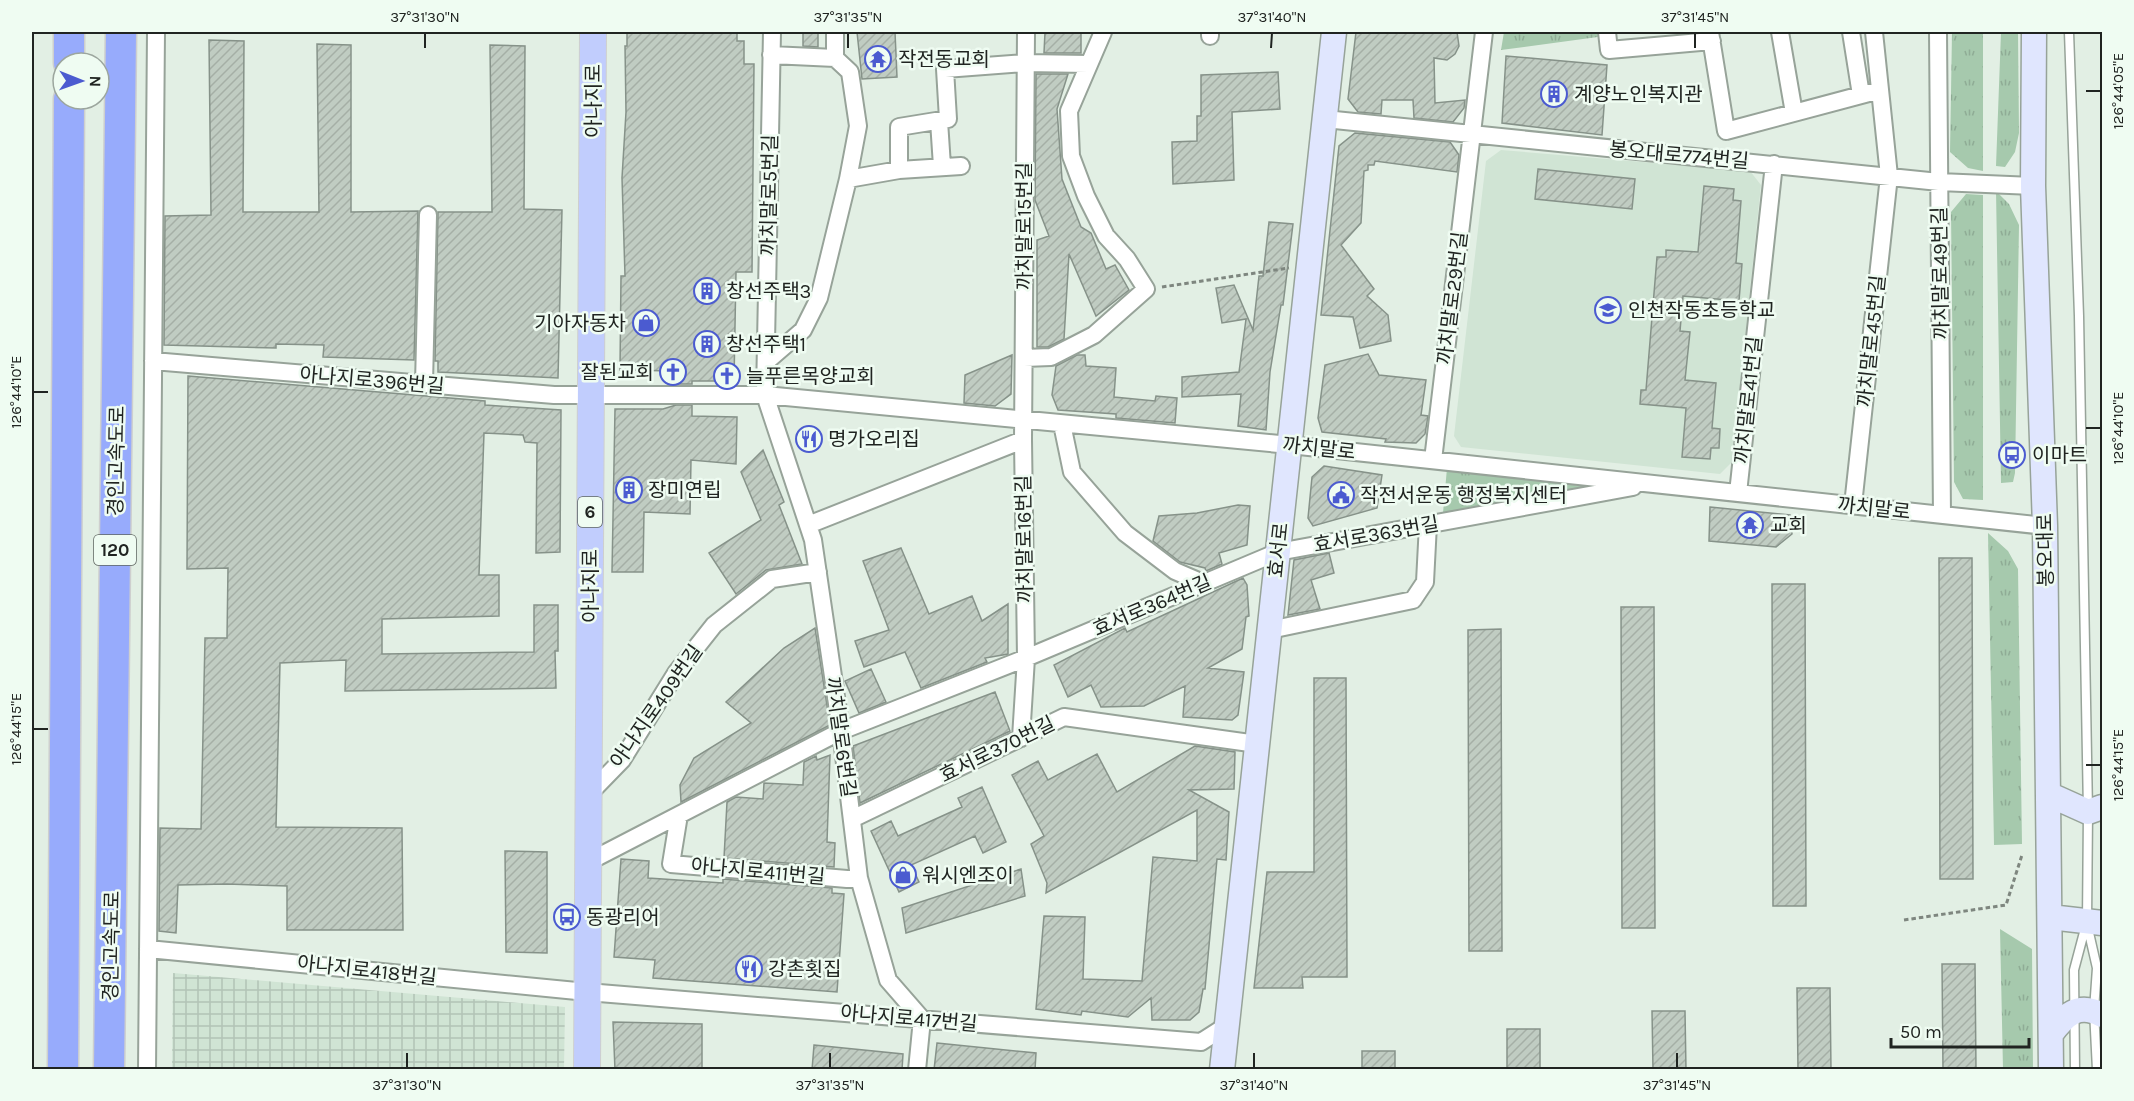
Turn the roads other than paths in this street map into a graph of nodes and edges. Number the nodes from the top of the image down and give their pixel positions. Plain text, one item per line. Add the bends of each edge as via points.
1 (69, 32) edge
2 (121, 32) edge
3 (156, 32) edge
4 (593, 32) edge
5 (772, 32) edge
6 (835, 32) edge
7 (1026, 32) edge
8 (1103, 32) edge
9 (1335, 32) edge
10 (1484, 32) edge
11 (1607, 32) edge
12 (1780, 32) edge
13 (1851, 32) edge
14 (1874, 32) edge
15 (1938, 32) edge
16 (2034, 32) edge
17 (2069, 32) edge
18 (1711, 36) edge
19 (1643, 39) edge
20 (69, 51) edge
21 (771, 55) junction
22 (835, 58) junction
23 (1025, 63) junction
24 (1088, 64) junction
25 (1880, 90) junction
26 (1862, 95) junction
27 (69, 111) edge
28 (1794, 113) junction
29 (1325, 119) junction
30 (939, 122) junction
31 (1472, 135) junction
32 (1774, 164) junction
33 (942, 166) junction
34 (961, 166) dead end
35 (899, 170) junction
36 (1889, 176) junction
37 (848, 179) junction
38 (1939, 182) junction
39 (2033, 186) junction
40 (428, 215) dead end
41 (1024, 358) junction
42 (153, 361) junction
43 (766, 362) junction
44 (424, 384) junction
45 (591, 394) junction
46 (765, 395) junction
47 (1023, 420) junction
48 (1062, 424) junction
49 (1023, 440) junction
50 (1290, 445) junction
51 (1433, 460) junction
52 (1651, 484) junction
53 (1738, 493) junction
54 (1853, 506) junction
55 (1942, 515) junction
56 (1428, 524) junction
57 (808, 525) junction
58 (2045, 526) junction
59 (1278, 552) junction
60 (818, 572) junction
61 (1203, 584) junction
62 (1270, 630) junction
63 (1026, 658) junction
64 (841, 731) junction
65 (1021, 738) junction
66 (1257, 744) junction
67 (2048, 794) junction
68 (588, 795) junction
69 (2095, 810) edge
70 (679, 815) junction
71 (852, 819) junction
72 (588, 862) junction
73 (859, 878) junction
74 (2050, 917) junction
75 (2095, 922) edge
76 (148, 949) junction
77 (587, 992) junction
78 (2090, 1012) edge
79 (922, 1019) junction
80 (1226, 1026) junction
81 (2051, 1034) junction
82 (63, 1070) edge
83 (109, 1070) edge
84 (147, 1070) edge
85 (586, 1070) edge
86 (917, 1070) edge
87 (1222, 1070) edge
88 (2051, 1070) edge
89 (2075, 1070) edge
90 (2097, 1070) edge

1 - 20 highway
2 - 83 highway, 경인고속도로 / 120
3 - 42 street
4 - 45 main road, 아나지로 / 6
5 - 21 street, 까치말로5번길
6 - 22 street
7 - 23 street, 까치말로15번길
8 - 24 street
9 - 29 main road, 효서로
10 - 31 street, 까치말로29번길
11 - 19 street via 1609,50
12 - 28 street
13 - 26 street
14 - 25 street, 까치말로45번길
15 - 38 street, 까치말로49번길
16 - 39 main road, 봉오대로
17 - 69 lane
18 - 19 street
18 - 28 street via 1726,131
21 - 22 street
21 - 43 street, 까치말로5번길
22 - 37 street via 850,72 858,126
23 - 24 street
23 - 30 street via 945,69 948,119
23 - 41 street, 까치말로15번길
24 - 41 street via 1069,111 1071,156 1106,236 1146,289 1094,335 1051,357
25 - 26 street
25 - 36 street, 까치말로45번길
26 - 28 street
27 - 82 highway, 120
29 - 31 street, 봉오대로774번길
29 - 50 main road, 효서로
30 - 33 street
30 - 35 street via 899,127
31 - 32 street, 봉오대로774번길
31 - 51 street, 까치말로29번길
32 - 36 street, 봉오대로774번길
32 - 53 street, 까치말로41번길
33 - 34 street
33 - 35 street
35 - 37 street
36 - 38 street, 봉오대로774번길
36 - 54 street, 까치말로45번길
37 - 43 street via 819,298 803,330
38 - 39 street, 봉오대로774번길
38 - 55 street, 까치말로49번길
39 - 58 main road, 봉오대로
40 - 44 street
41 - 47 street, 까치말로15번길
42 - 44 street, 아나지로396번길
42 - 76 street
43 - 46 street, 까치말로5번길
44 - 45 street, 아나지로396번길 via 554,395
45 - 46 street, 까치말로
45 - 68 main road, 아나지로 / 6
46 - 47 street, 까치말로
46 - 57 street, 까치말로6번길
47 - 48 street, 까치말로
47 - 49 street, 까치말로16번길
48 - 50 street, 까치말로
48 - 61 street via 1072,472 1125,533 1175,571
49 - 57 street
49 - 63 street, 까치말로16번길
50 - 51 street, 까치말로
50 - 59 main road, 효서로
51 - 52 street, 까치말로
52 - 53 street, 까치말로
52 - 56 street, 효서로363번길
53 - 54 street, 까치말로
54 - 55 street, 까치말로
55 - 58 street, 까치말로
56 - 59 street, 효서로363번길
56 - 62 street via 1425,582 1413,600
57 - 60 street, 까치말로6번길
58 - 67 main road, 봉오대로
59 - 61 street, 효서로364번길
59 - 62 main road, 효서로
60 - 64 street, 까치말로6번길
60 - 68 street, 아나지로409번길 via 772,579 714,626 676,673 622,760
61 - 63 street, 효서로364번길
62 - 66 main road, 효서로
63 - 64 street, 효서로364번길
63 - 65 street, 까치말로16번길
64 - 70 street
64 - 71 street, 까치말로6번길
65 - 66 street, 효서로370번길 via 1064,717
65 - 71 street, 효서로370번길
66 - 80 main road, 효서로
67 - 69 main road
67 - 74 main road, 봉오대로
68 - 72 main road, 아나지로 / 6
69 - 75 lane
70 - 72 street
70 - 73 street, 아나지로411번길 via 671,864
71 - 73 street, 까치말로6번길
72 - 77 main road, 아나지로 / 6
73 - 79 street, 까치말로6번길 via 888,980
74 - 75 main road
74 - 81 main road, 봉오대로
75 - 78 lane via 2097,968
75 - 78 lane via 2074,970
76 - 77 street, 아나지로418번길
76 - 84 street
77 - 79 street, 아나지로417번길
77 - 85 main road, 아나지로 / 6
78 - 81 main road via 2063,1017
78 - 89 lane
78 - 90 lane
79 - 80 street, 아나지로417번길 via 1201,1042
79 - 86 street
80 - 87 main road, 효서로
81 - 88 main road, 봉오대로

